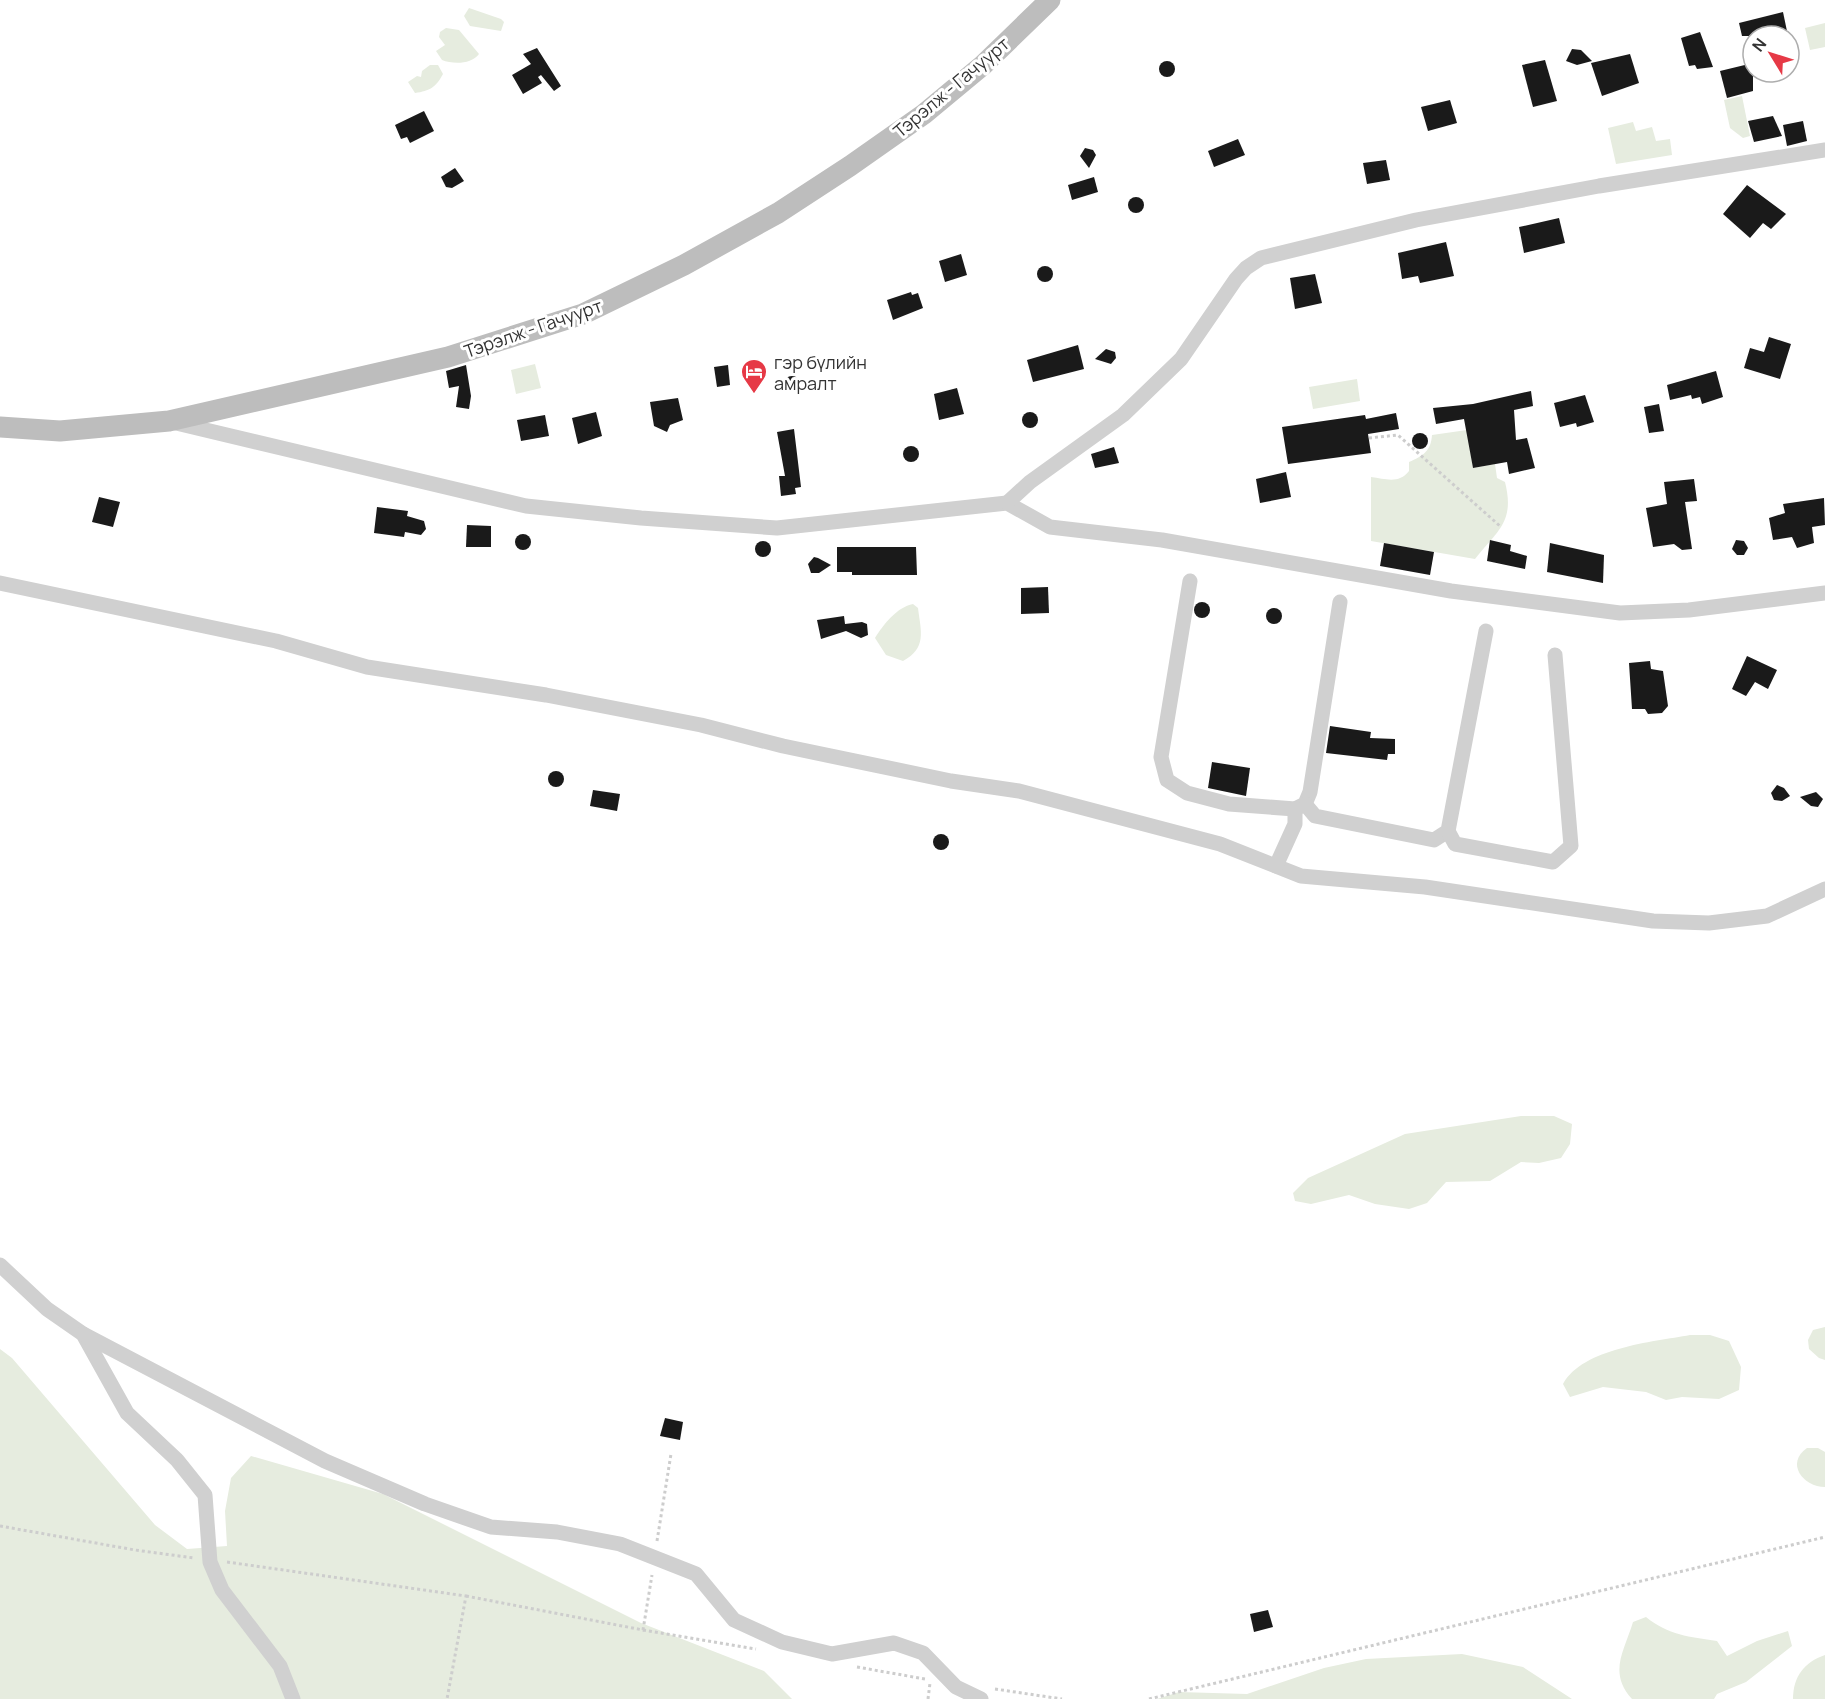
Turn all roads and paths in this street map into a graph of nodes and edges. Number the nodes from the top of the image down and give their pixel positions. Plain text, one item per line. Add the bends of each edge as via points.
1 (1050, 0) edge
2 (1825, 150) edge
3 (169, 421) junction
4 (0, 428) edge
5 (1369, 438) dead end
6 (1007, 503) junction
7 (1502, 526) dead end
8 (1190, 581) dead end
9 (0, 583) edge
10 (1825, 592) edge
11 (1340, 602) dead end
12 (1486, 631) dead end
13 (1555, 655) dead end
14 (1300, 806) junction
15 (1448, 831) junction
16 (1276, 866) junction
17 (1825, 889) edge
18 (0, 1265) edge
19 (83, 1334) junction
20 (671, 1454) dead end
21 (0, 1526) edge
22 (1825, 1537) edge
23 (656, 1548) dead end
24 (204, 1559) dead end
25 (226, 1562) dead end
26 (652, 1571) dead end
27 (466, 1596) junction
28 (983, 1694) edge
29 (293, 1699) edge
30 (447, 1699) edge
31 (1062, 1699) edge
32 (1149, 1699) edge

1 - 3 main road, Тэрэлж - Гачуурт via 983,65 924,114 850,166 778,213 583,314 448,357
2 - 6 street via 1416,220 1261,258 1236,279 1181,359 1123,415
3 - 4 main road, Тэрэлж - Гачуурт via 60,431
3 - 6 street via 525,506 641,518 777,528
5 - 7 path via 1398,435
6 - 10 street via 1050,527 1162,540 1451,591 1620,613 1689,610
8 - 14 street via 1161,757 1167,780 1187,793 1229,804
9 - 16 street via 276,641 367,667 546,695 700,725 951,782 1019,791 1220,844
11 - 14 street via 1310,792
12 - 15 street
13 - 15 street via 1571,846 1553,862 1455,844
14 - 15 street via 1315,816 1434,840
14 - 16 street
16 - 17 street via 1301,876 1425,887 1653,921 1709,923 1767,916
18 - 19 street via 47,1308
19 - 28 street via 325,1461 425,1504 491,1527 557,1532 620,1544 696,1574 734,1620 782,1641 832,1653 894,1643 923,1653 956,1687
19 - 29 street via 128,1413 177,1460 205,1495 210,1562 222,1590 280,1666
20 - 23 path
21 - 24 path
22 - 32 path
25 - 27 path
26 - 27 path via 643,1630
27 - 30 path
28 - 31 path

